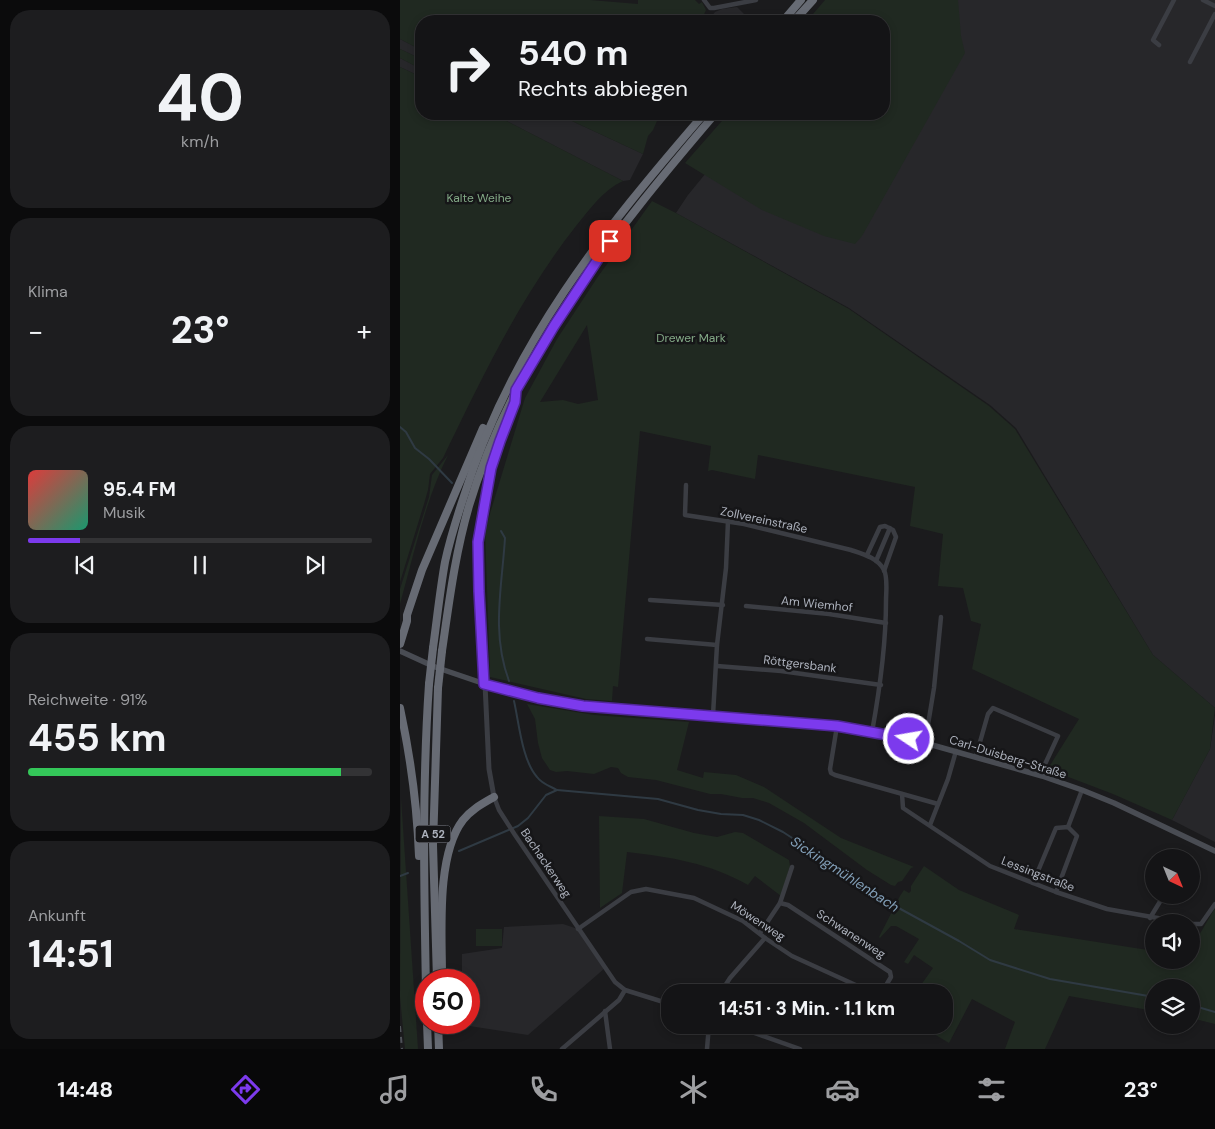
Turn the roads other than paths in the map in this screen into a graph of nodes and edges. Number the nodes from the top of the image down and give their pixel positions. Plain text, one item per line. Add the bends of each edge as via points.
1 (704, 0) edge
2 (756, 0) edge
3 (801, 0) edge
4 (813, 0) edge
5 (1174, 0) edge
6 (1203, 0) edge
7 (1215, 6) edge
8 (1215, 14) edge
9 (788, 15) edge
10 (799, 15) edge
11 (1159, 45) dead end
12 (1190, 62) dead end
13 (699, 120) edge
14 (710, 120) edge
15 (538, 331) junction
16 (516, 390) junction
17 (686, 485) dead end
18 (728, 521) junction
19 (890, 528) junction
20 (867, 556) junction
21 (876, 561) junction
22 (884, 571) junction
23 (650, 600) dead end
24 (723, 605) junction
25 (746, 606) dead end
26 (407, 615) junction
27 (941, 617) dead end
28 (886, 622) junction
29 (400, 625) edge
30 (647, 639) dead end
31 (400, 644) edge
32 (717, 644) junction
33 (400, 651) edge
34 (717, 666) junction
35 (484, 684) junction
36 (881, 685) junction
37 (400, 708) edge
38 (713, 715) junction
39 (837, 726) junction
40 (872, 732) junction
41 (925, 743) junction
42 (956, 751) junction
43 (976, 756) junction
44 (1040, 775) junction
45 (1082, 790) junction
46 (902, 794) junction
47 (494, 798) junction
48 (938, 804) junction
49 (930, 825) junction
50 (1068, 827) junction
51 (1215, 851) edge
52 (792, 868) dead end
53 (423, 870) junction
54 (1033, 884) junction
55 (1056, 892) junction
56 (780, 903) junction
57 (1215, 904) edge
58 (1145, 917) edge
59 (1200, 924) edge
60 (578, 929) junction
61 (760, 933) junction
62 (764, 938) junction
63 (425, 969) edge
64 (437, 969) edge
65 (442, 969) edge
66 (726, 984) edge
67 (853, 984) edge
68 (887, 984) edge
69 (625, 990) junction
70 (661, 1001) edge
71 (605, 1011) junction
72 (427, 1034) edge
73 (438, 1034) edge
74 (708, 1034) edge
75 (758, 1034) edge
76 (428, 1049) edge
77 (439, 1049) edge
78 (562, 1049) edge
79 (610, 1049) edge
80 (707, 1049) edge
81 (800, 1049) edge

1 - 2 street via 714,8
3 - 9 highway
4 - 10 highway
5 - 11 street via 1153,40
6 - 7 street
8 - 12 street
13 - 15 highway, A 52 via 639,189 584,261
14 - 16 highway, A 52 via 622,226 588,273
15 - 26 highway via 524,346 486,420 422,570
15 - 53 highway, A 52, bridge via 487,430 445,561 429,684
16 - 35 highway via 515,402 491,468 478,542
16 - 64 highway, A 52, bridge via 496,430 469,506 453,576 442,652 433,845
17 - 18 street, Zollvereinstraße via 685,515
18 - 20 street, Zollvereinstraße
18 - 24 street
19 - 20 street via 883,526 877,530
19 - 21 street
19 - 22 street via 896,537
20 - 21 street, Zollvereinstraße
21 - 22 street, Zollvereinstraße
22 - 28 street
23 - 24 street
24 - 32 street
25 - 28 street, Am Wiemhof
26 - 29 highway
26 - 31 highway
27 - 41 street
28 - 36 street
30 - 32 street
32 - 34 street
33 - 35 main road, Carl-Duisberg-Straße
34 - 36 street, Röttgersbank
34 - 38 street
35 - 38 main road, Carl-Duisberg-Straße via 583,706
35 - 47 street, Bachackerweg
36 - 40 street
37 - 53 highway via 412,764 419,857
38 - 39 main road, Carl-Duisberg-Straße
39 - 40 main road, Carl-Duisberg-Straße
39 - 46 street via 831,772
40 - 41 main road, Carl-Duisberg-Straße
41 - 42 main road, Carl-Duisberg-Straße
42 - 43 main road, Carl-Duisberg-Straße
42 - 48 street
43 - 44 main road, Carl-Duisberg-Straße
43 - 44 street via 988,714 994,708 1058,736
44 - 45 main road, Carl-Duisberg-Straße
45 - 50 street
45 - 51 main road, Carl-Duisberg-Straße
46 - 48 street
46 - 49 street, Lessingstraße via 903,808
47 - 60 street, Bachackerweg
47 - 65 highway via 479,805 465,818 449,851 442,896
48 - 49 street
49 - 54 street, Lessingstraße via 990,866
50 - 54 street via 1056,828
50 - 55 street via 1077,836
52 - 56 street
53 - 63 highway, A 52
54 - 55 street, Lessingstraße
55 - 58 street, Lessingstraße via 1107,910
56 - 61 street
56 - 68 street, Schwanenweg via 788,905 890,972
57 - 59 street
60 - 61 street, Möwenweg via 620,898 646,889 694,898 729,913
60 - 69 street, Bachackerweg via 615,982
61 - 62 street, Möwenweg
62 - 66 street
62 - 67 street, Möwenweg via 792,956
69 - 70 street, Bachackerweg
69 - 71 street via 619,1000
71 - 78 street
71 - 79 street
72 - 76 highway
73 - 77 highway
74 - 80 street
75 - 81 street

